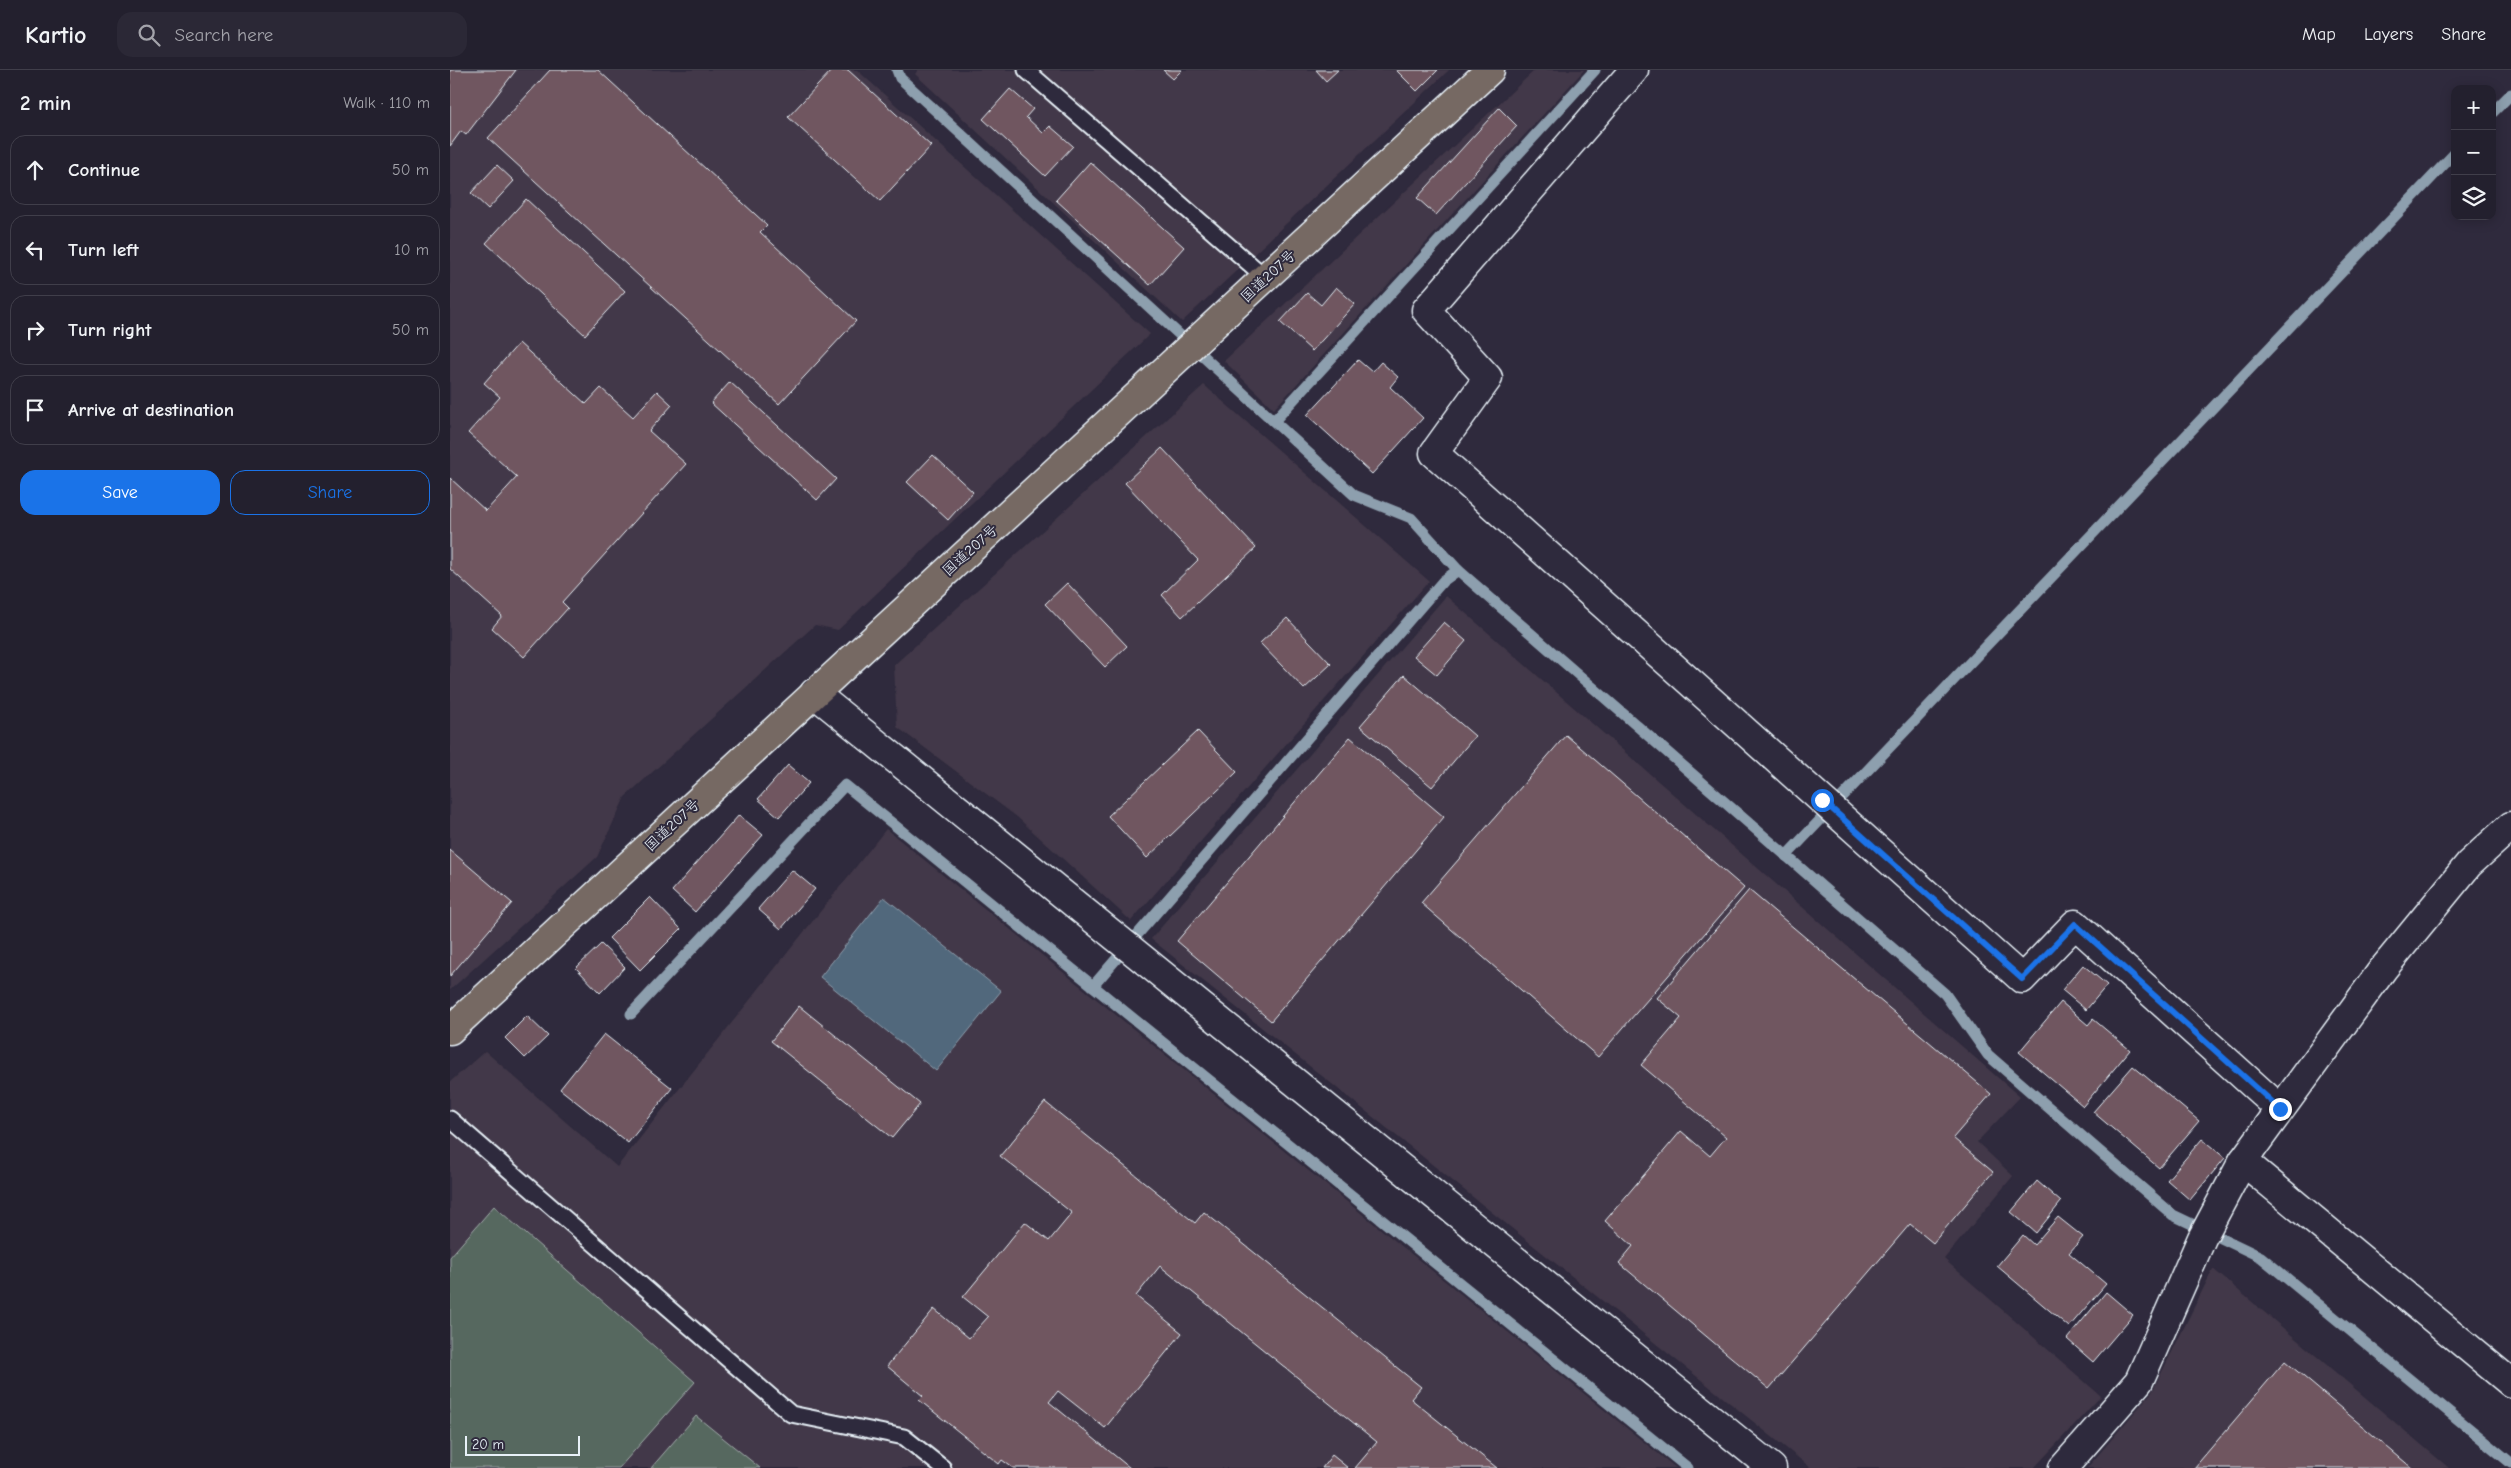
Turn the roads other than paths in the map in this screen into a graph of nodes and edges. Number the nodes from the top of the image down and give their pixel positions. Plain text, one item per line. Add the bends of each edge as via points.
1 (1026, 70) edge
2 (1490, 70) edge
3 (1634, 70) edge
4 (1266, 278) junction
5 (814, 693) junction
6 (2511, 826) edge
7 (450, 1030) edge
8 (2280, 1109) junction
9 (450, 1119) edge
10 (2243, 1161) junction
11 (2511, 1383) edge
12 (943, 1468) edge
13 (1772, 1468) edge
14 (2063, 1468) edge

1 - 4 lane
2 - 4 highway, 国道207号
3 - 8 street via 1426,310 1488,378 1434,453 2022,979 2075,924
4 - 5 highway, 国道207号
5 - 7 highway, 国道207号
5 - 13 street
6 - 8 street via 2469,864 2382,969
8 - 10 street
9 - 12 lane via 791,1414 904,1437
10 - 11 street
10 - 14 street via 2207,1229 2139,1381

